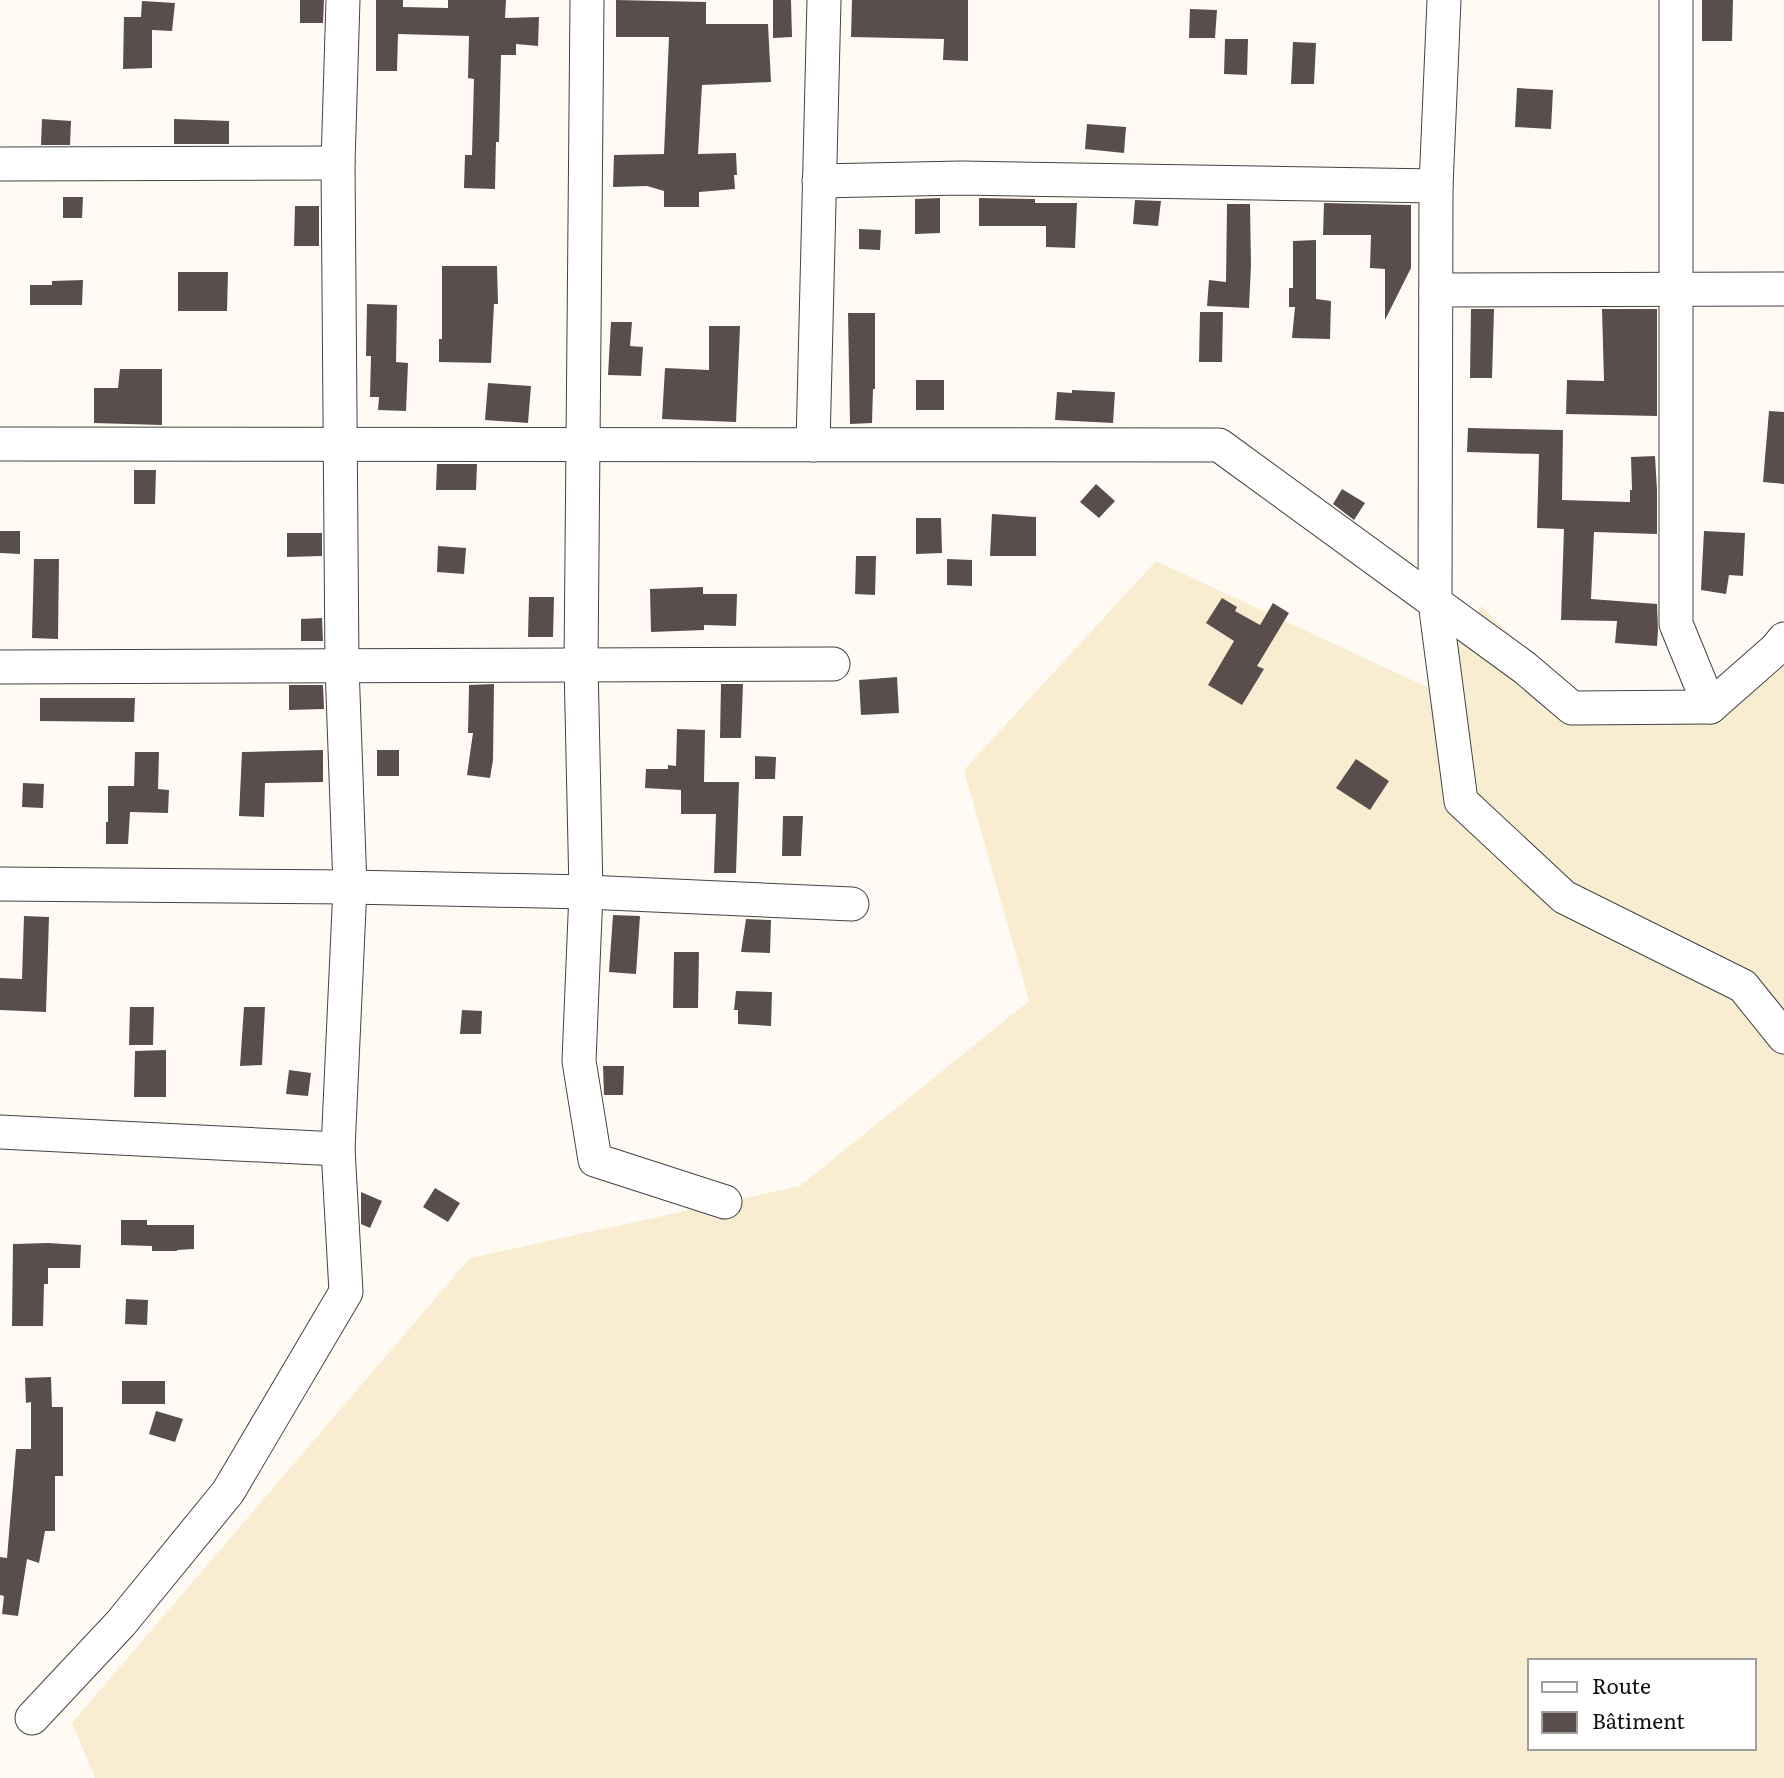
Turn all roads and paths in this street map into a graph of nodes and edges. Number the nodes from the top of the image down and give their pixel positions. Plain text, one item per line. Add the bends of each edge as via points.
1 (342, 0) edge
2 (587, 0) edge
3 (824, 0) edge
4 (1444, 0) edge
5 (1676, 0) edge
6 (338, 163) junction
7 (0, 164) edge
8 (819, 181) junction
9 (1436, 186) junction
10 (1676, 289) junction
11 (1784, 289) edge
12 (1436, 290) junction
13 (0, 444) edge
14 (340, 445) junction
15 (582, 445) junction
16 (813, 445) junction
17 (1435, 602) junction
18 (1784, 639) edge
19 (581, 664) junction
20 (833, 664) dead end
21 (342, 666) junction
22 (0, 667) edge
23 (1710, 708) junction
24 (0, 884) edge
25 (350, 887) junction
26 (586, 892) junction
27 (852, 904) dead end
28 (1784, 1037) edge
29 (0, 1132) edge
30 (338, 1149) junction
31 (725, 1202) dead end
32 (32, 1718) dead end

1 - 6 street
2 - 15 street
3 - 8 street
4 - 9 street
5 - 10 street
6 - 7 street
6 - 14 street
8 - 9 street via 961,178
8 - 16 street
9 - 12 street
10 - 11 street
10 - 12 street
10 - 23 street via 1676,624
12 - 17 street
13 - 14 street
14 - 15 street
14 - 21 street
15 - 16 street
15 - 19 street
16 - 17 street via 1219,445
17 - 23 street via 1572,708
17 - 28 street via 1461,801 1564,897 1743,986
18 - 23 street
19 - 20 street
19 - 21 street
19 - 26 street
21 - 22 street
21 - 25 street
24 - 25 street
25 - 26 street
25 - 30 street
26 - 27 street
26 - 31 street via 579,1061 595,1160
29 - 30 street
30 - 32 street via 346,1292 228,1492 121,1623

